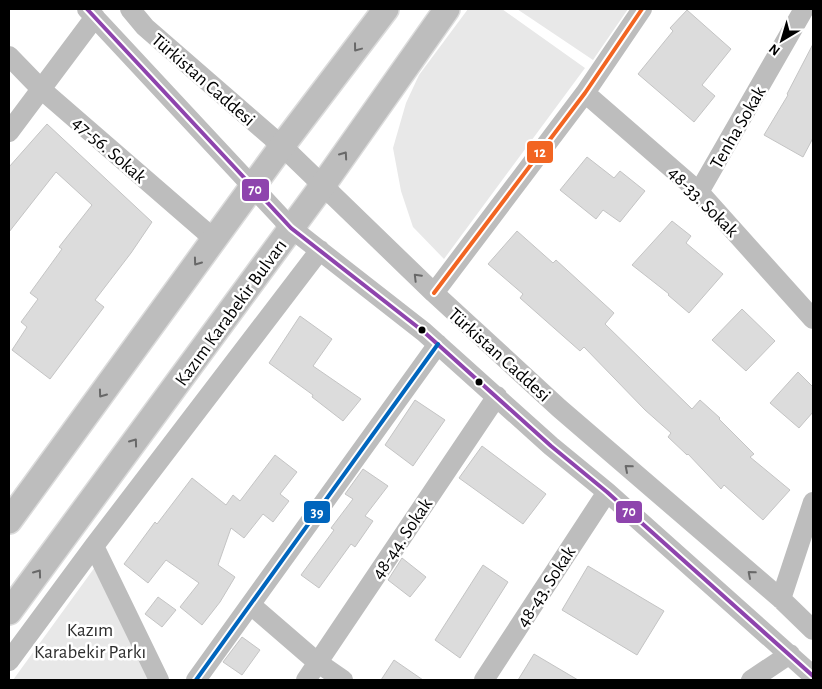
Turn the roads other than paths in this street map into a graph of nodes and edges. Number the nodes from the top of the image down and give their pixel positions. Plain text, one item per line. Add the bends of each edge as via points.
1 (130, 9) edge
2 (386, 9) edge
3 (448, 9) edge
4 (642, 9) edge
5 (804, 9) edge
6 (91, 13) edge
7 (9, 56) edge
8 (42, 89) junction
9 (585, 93) junction
10 (9, 132) edge
11 (282, 146) junction
12 (323, 185) junction
13 (253, 186) junction
14 (700, 192) junction
15 (291, 228) junction
16 (214, 239) junction
17 (320, 250) junction
18 (434, 293) junction
19 (813, 319) edge
20 (438, 344) junction
21 (498, 396) junction
22 (607, 492) junction
23 (813, 502) edge
24 (9, 522) edge
25 (94, 546) junction
26 (781, 599) junction
27 (251, 605) junction
28 (9, 612) edge
29 (813, 630) edge
30 (790, 654) junction
31 (9, 661) edge
32 (317, 662) junction
33 (813, 676) edge
34 (159, 680) edge
35 (196, 680) edge
36 (306, 680) edge
37 (343, 680) edge
38 (484, 680) edge
39 (751, 680) edge

1 - 11 street, Türkistan Caddesi via 145,27
2 -> 11 main road
12 -> 3 main road, Kazım Karabekir Bulvarı
4 - 9 street
5 - 14 street, Tenha Sokak
6 - 8 street
6 - 13 street, Türkistan Caddesi
7 - 8 street, 47-56. Sokak
8 - 10 street
8 - 16 street, 47-56. Sokak
9 - 14 street, 48-33. Sokak
9 - 18 street
11 - 12 street, Türkistan Caddesi
11 - 13 main road
12 - 15 main road, Kazım Karabekir Bulvarı
18 -> 12 street, Türkistan Caddesi
13 - 15 street, Türkistan Caddesi
13 - 16 main road
14 - 19 street, 48-33. Sokak
15 - 17 street, Türkistan Caddesi
28 -> 15 main road, Kazım Karabekir Bulvarı
16 -> 24 main road
17 - 20 street, Türkistan Caddesi
17 - 25 street
26 -> 18 street, Türkistan Caddesi via 558,408
20 - 21 street, Türkistan Caddesi
20 - 27 street
21 - 22 street, Türkistan Caddesi
21 - 32 street, 48-44. Sokak
22 - 30 street, Türkistan Caddesi
22 - 38 street, 48-43. Sokak
23 - 26 street
25 - 31 street
25 - 34 street
26 - 29 street, Türkistan Caddesi
27 - 32 street
27 - 35 street
30 - 33 street, Türkistan Caddesi
30 - 39 street
32 - 36 street, 48-44. Sokak
32 - 37 street

